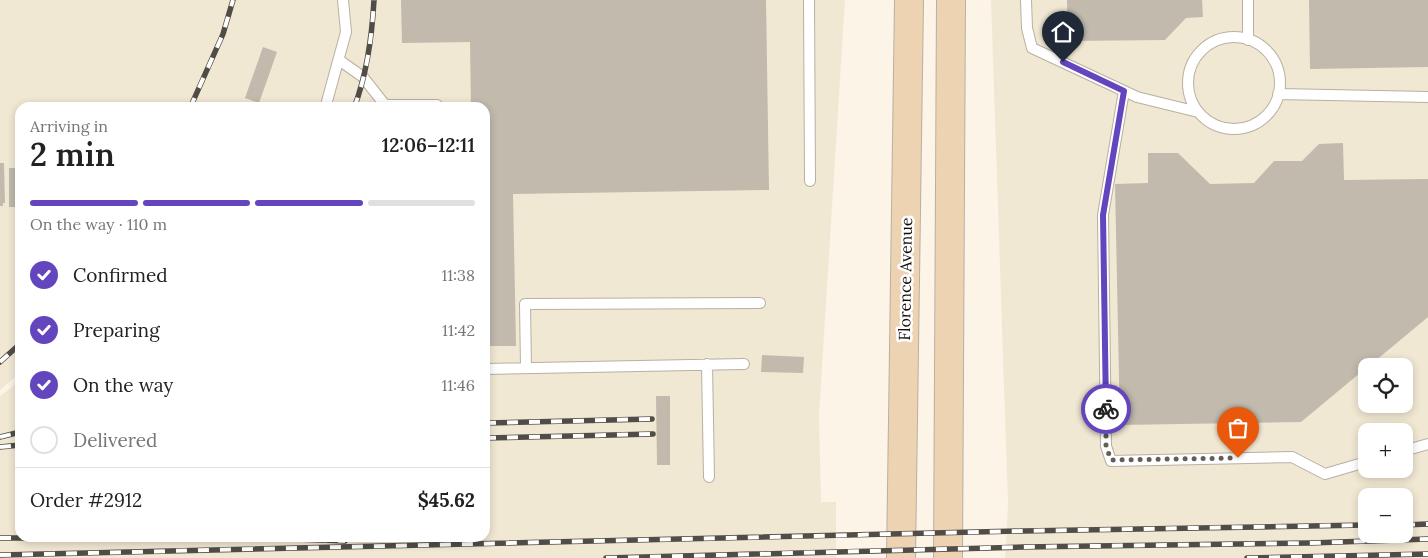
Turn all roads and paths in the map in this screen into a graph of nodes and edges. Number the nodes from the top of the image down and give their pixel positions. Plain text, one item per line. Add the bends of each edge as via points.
1 (342, 0) edge
2 (809, 0) edge
3 (909, 0) edge
4 (951, 0) edge
5 (1026, 0) edge
6 (1248, 0) edge
7 (1248, 40) junction
8 (339, 60) junction
9 (1124, 91) junction
10 (1278, 94) junction
11 (1428, 97) edge
12 (327, 102) edge
13 (383, 102) edge
14 (1198, 112) junction
15 (810, 181) dead end
16 (760, 302) dead end
17 (707, 364) junction
18 (744, 364) dead end
19 (526, 368) junction
20 (490, 369) edge
21 (1428, 444) edge
22 (1413, 448) edge
23 (1358, 464) edge
24 (709, 477) dead end
25 (901, 558) edge
26 (948, 558) edge

1 - 8 lane via 346,32
2 - 15 lane
3 - 25 main road, Florence Avenue
4 - 26 main road
5 - 9 lane via 1032,48
6 - 7 lane
7 - 10 lane via 1261,46 1272,57 1278,71
7 - 14 lane via 1233,37 1217,40 1194,60 1188,90
8 - 12 lane
8 - 13 lane via 363,77
9 - 14 lane
9 - 23 lane via 1103,215 1106,446 1111,460 1292,457 1326,474
10 - 11 lane
10 - 14 lane via 1269,113 1244,129 1228,130 1214,125
16 - 19 lane via 525,304
17 - 18 lane
17 - 19 lane
17 - 24 lane
19 - 20 lane
21 - 22 lane

